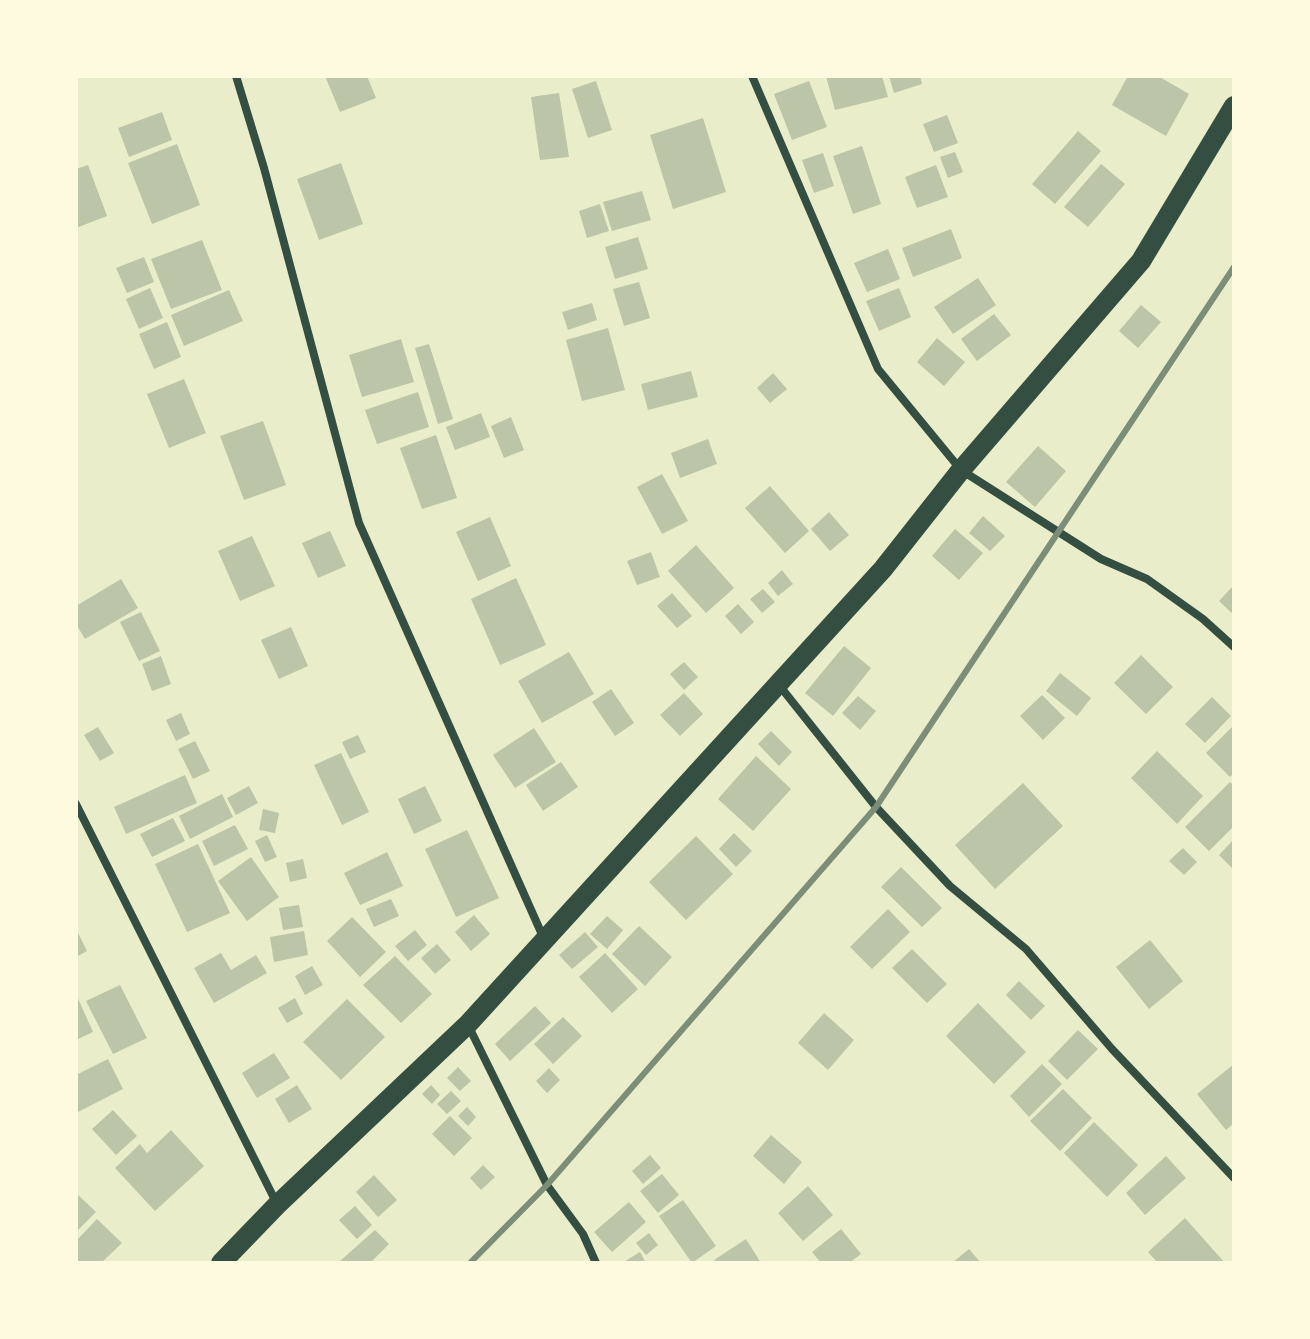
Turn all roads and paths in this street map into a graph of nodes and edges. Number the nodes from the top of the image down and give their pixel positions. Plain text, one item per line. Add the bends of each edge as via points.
1 (236, 76) edge
2 (752, 76) edge
3 (1234, 106) edge
4 (961, 470) junction
5 (1234, 647) edge
6 (778, 685) junction
7 (76, 804) edge
8 (545, 942) junction
9 (468, 1024) junction
10 (1234, 1178) edge
11 (277, 1205) junction
12 (221, 1263) edge
13 (596, 1263) edge

1 - 8 street via 359,523
2 - 4 street via 878,369
3 - 4 main road via 1141,261
4 - 5 street via 1101,559 1147,579
4 - 6 main road via 883,569
6 - 8 main road
6 - 10 street via 876,807 950,886 1026,949
7 - 11 street
8 - 9 main road
9 - 11 main road
9 - 13 street via 547,1185 583,1234
11 - 12 main road

